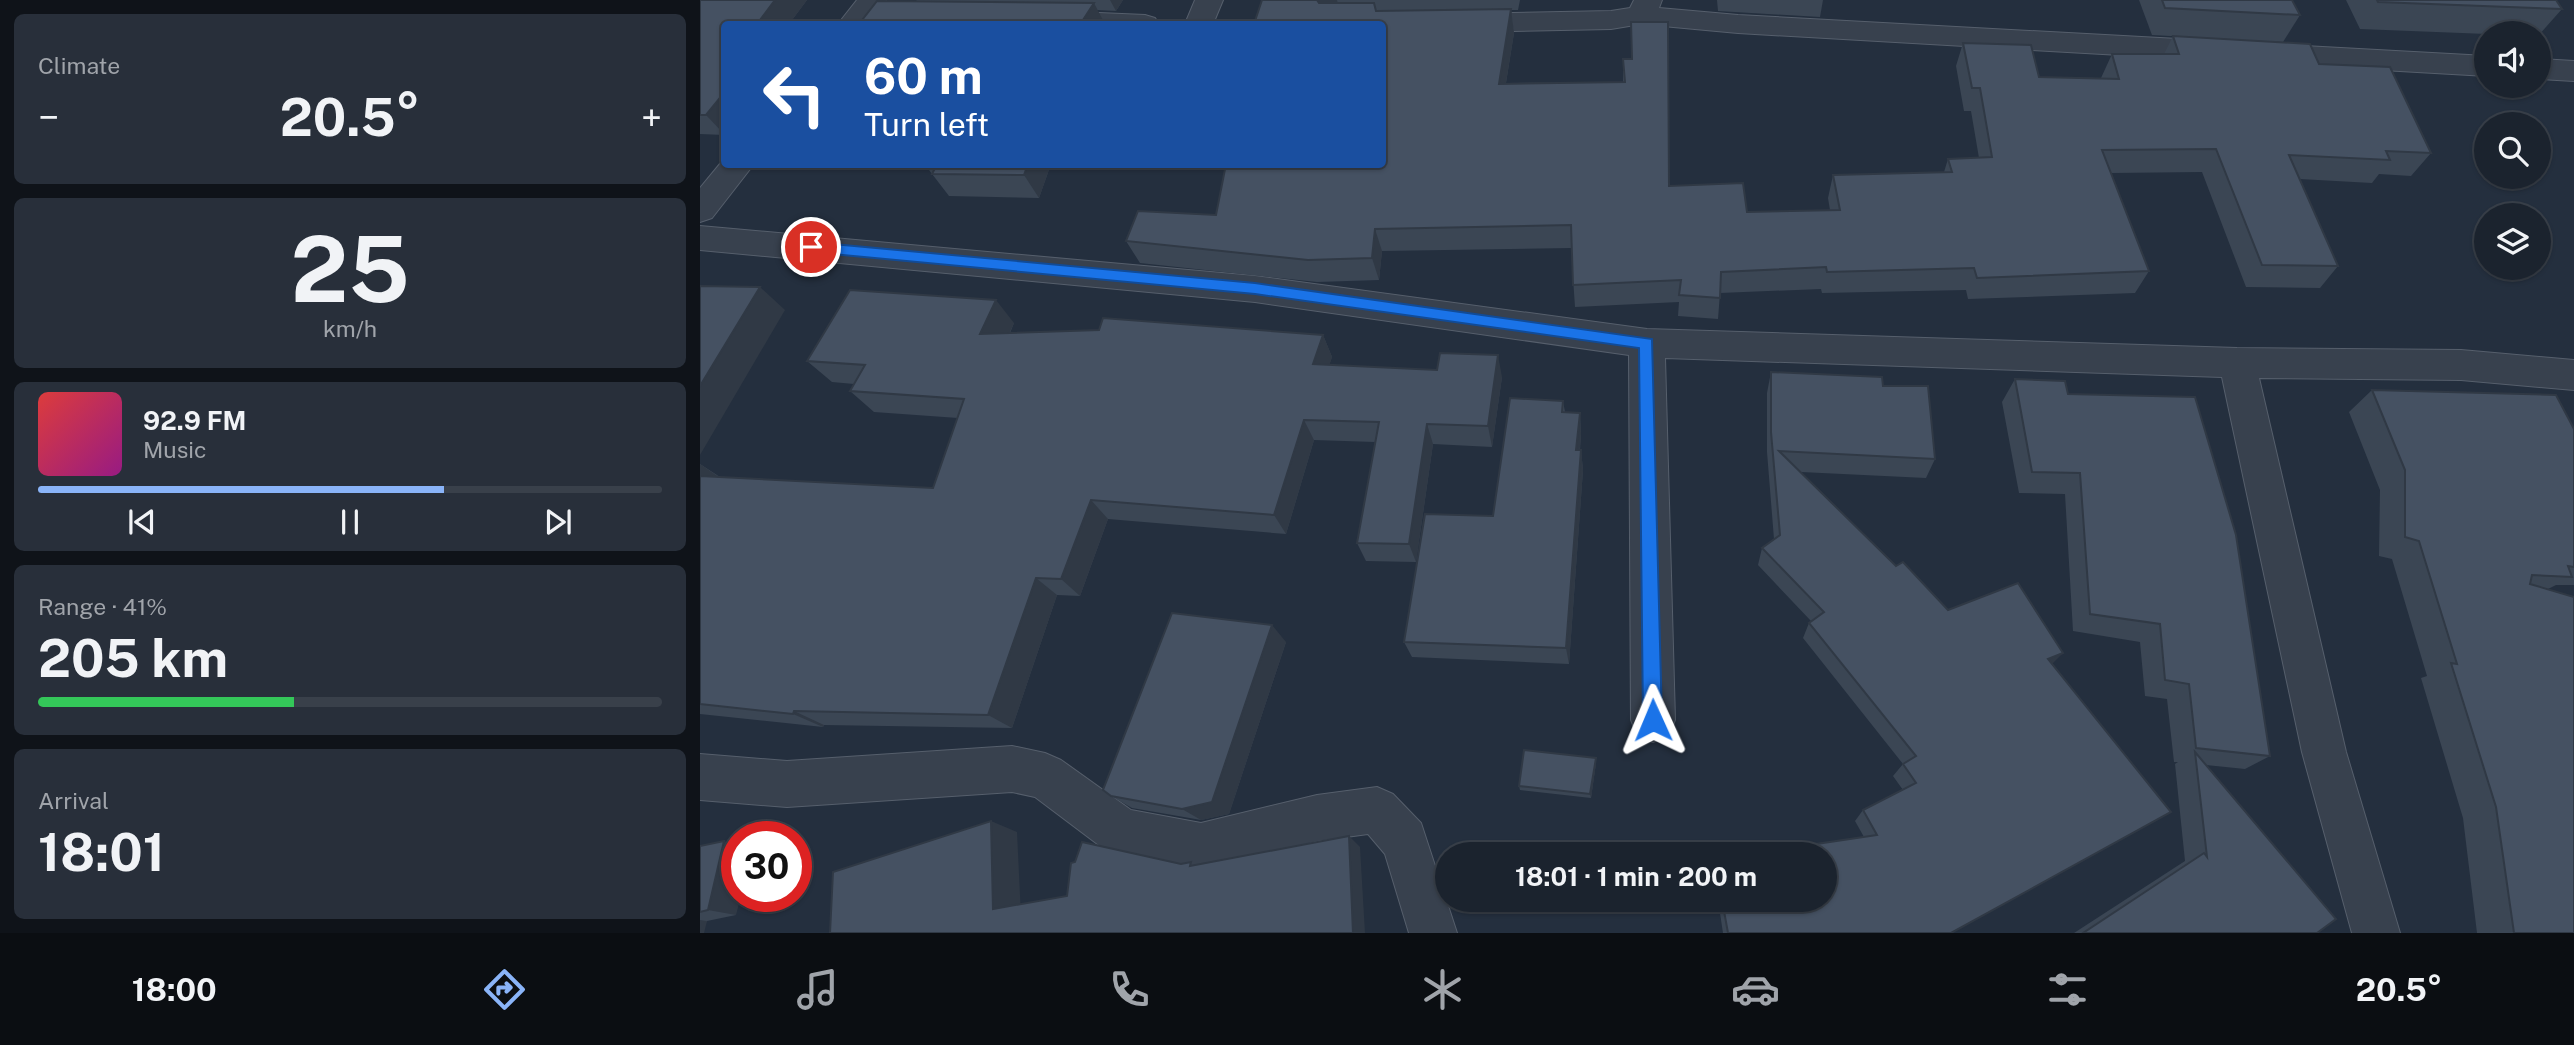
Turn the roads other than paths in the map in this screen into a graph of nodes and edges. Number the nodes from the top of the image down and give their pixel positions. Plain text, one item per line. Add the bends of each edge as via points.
1 (1209, 0) edge
2 (1645, 8) edge
3 (1026, 19) edge
4 (1074, 21) edge
5 (1200, 21) edge
6 (1435, 23) edge
7 (2474, 65) edge
8 (2551, 70) edge
9 (2574, 71) edge
10 (735, 168) edge
11 (700, 210) edge
12 (700, 238) edge
13 (1647, 343) junction
14 (2237, 363) junction
15 (2574, 374) edge
16 (1653, 720) dead end
17 (700, 777) edge
18 (1433, 931) dead end
19 (2376, 933) edge

1 - 5 street
2 - 6 street via 1611,20
2 - 7 street via 1738,24
3 - 4 street
8 - 9 street
10 - 11 street
12 - 13 street via 1255,289
13 - 14 street
13 - 16 street
14 - 15 street via 2460,365
14 - 19 street via 2324,752
17 - 18 street via 788,784 1012,769 1045,776 1121,832 1201,848 1317,818 1377,810 1405,840

